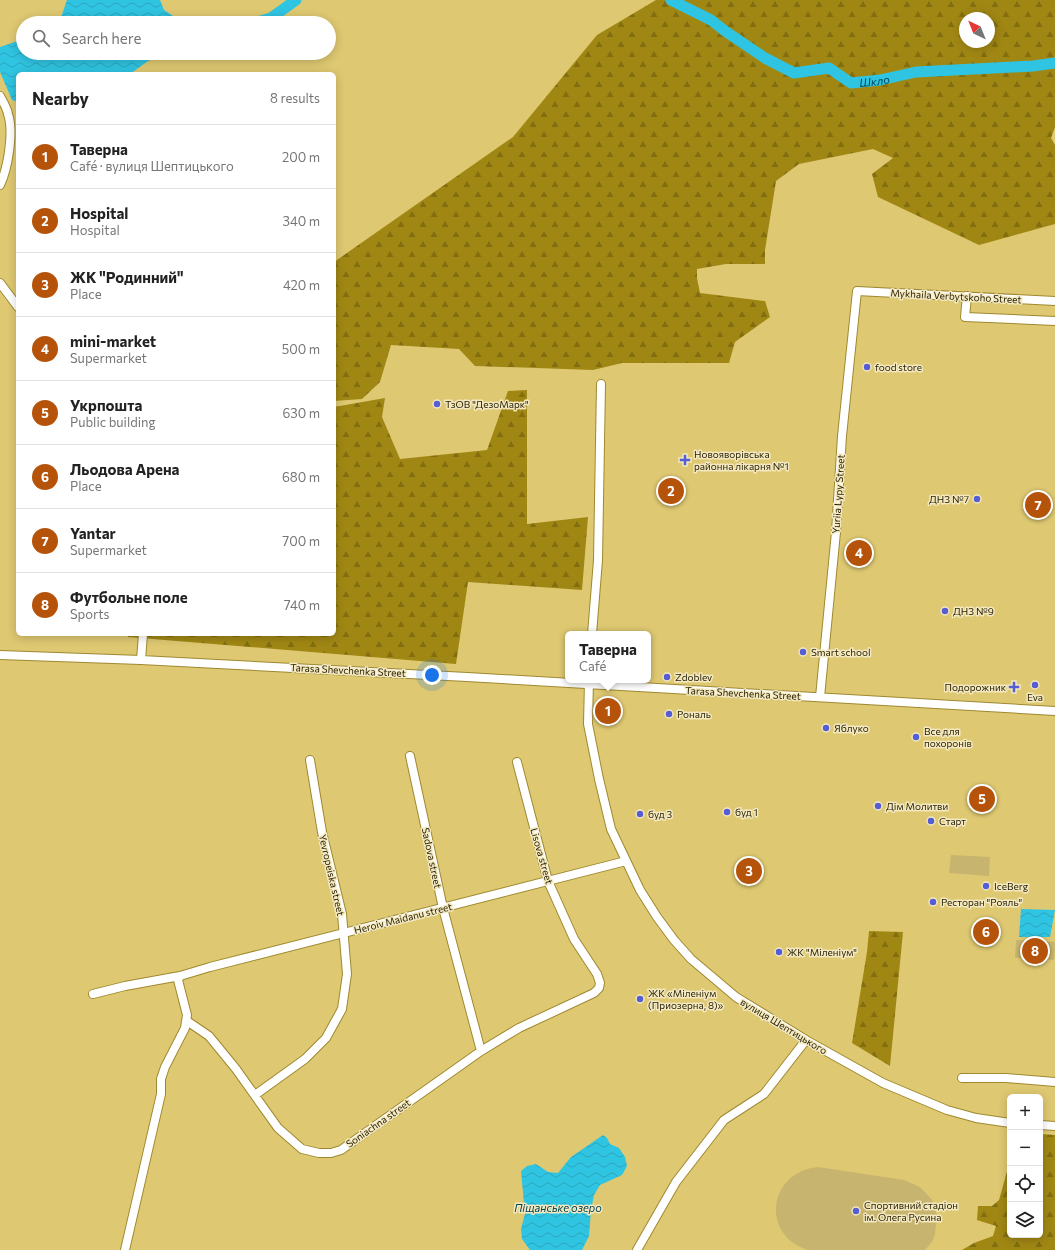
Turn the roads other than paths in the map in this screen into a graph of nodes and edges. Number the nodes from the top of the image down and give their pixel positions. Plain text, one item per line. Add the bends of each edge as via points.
1 (0, 96) edge
2 (0, 185) edge
3 (0, 283) edge
4 (857, 291) joint
5 (967, 296) junction
6 (1055, 301) edge
7 (16, 304) edge
8 (1055, 321) edge
9 (601, 384) dead end
10 (592, 631) edge
11 (143, 636) edge
12 (0, 655) edge
13 (141, 660) junction
14 (565, 681) edge
15 (589, 683) edge
16 (604, 683) edge
17 (820, 697) junction
18 (1055, 712) edge
19 (410, 756) dead end
20 (310, 760) dead end
21 (517, 762) dead end
22 (626, 861) junction
23 (548, 881) junction
24 (444, 908) junction
25 (343, 933) junction
26 (180, 976) junction
27 (599, 988) joint
28 (93, 994) dead end
29 (187, 1021) junction
30 (806, 1040) junction
31 (481, 1051) junction
32 (962, 1078) dead end
33 (1055, 1082) edge
34 (255, 1094) junction
35 (1007, 1123) edge
36 (1043, 1125) edge
37 (1055, 1126) edge
38 (125, 1250) edge
39 (637, 1250) edge

1 - 2 street via 8,113 11,130 5,173
3 - 7 street
4 - 5 street, Mykhaila Verbytskoho Street
4 - 17 street, Yuriia Lypy Street
5 - 6 street, Mykhaila Verbytskoho Street
5 - 8 street via 965,317
9 - 10 street via 598,560
11 - 13 street
12 - 13 street, Tarasa Shevchenka Street
13 - 14 street, Tarasa Shevchenka Street
15 - 22 street, вулиця Шептицького via 588,724 599,779 611,829
16 - 17 street, Tarasa Shevchenka Street
17 - 18 street, Tarasa Shevchenka Street
19 - 24 street, Sadova street
20 - 25 street, Yevropeiska street via 322,832 342,914
21 - 23 street, Lisova street
22 - 23 street, Heroiv Maidanu street
22 - 30 street, вулиця Шептицького via 657,917 691,959 736,996
23 - 24 street, Heroiv Maidanu street
23 - 27 street, Lisova street via 574,939 597,974
24 - 25 street, Heroiv Maidanu street
24 - 31 street, Sadova street
25 - 26 street, Heroiv Maidanu street
25 - 34 street, Yevropeiska street via 347,974 342,1009 326,1038 305,1060
26 - 28 street, Heroiv Maidanu street
26 - 29 street via 178,980
27 - 31 street, Soniachna street via 594,993 519,1028
29 - 34 street, Soniachna street via 209,1036
29 - 38 street via 161,1079 161,1094
30 - 35 street, вулиця Шептицького via 883,1083 947,1110
30 - 39 street via 764,1094 724,1120 676,1182
31 - 34 street, Soniachna street via 341,1150 331,1153 319,1154 302,1148 278,1128
32 - 33 street
36 - 37 street

